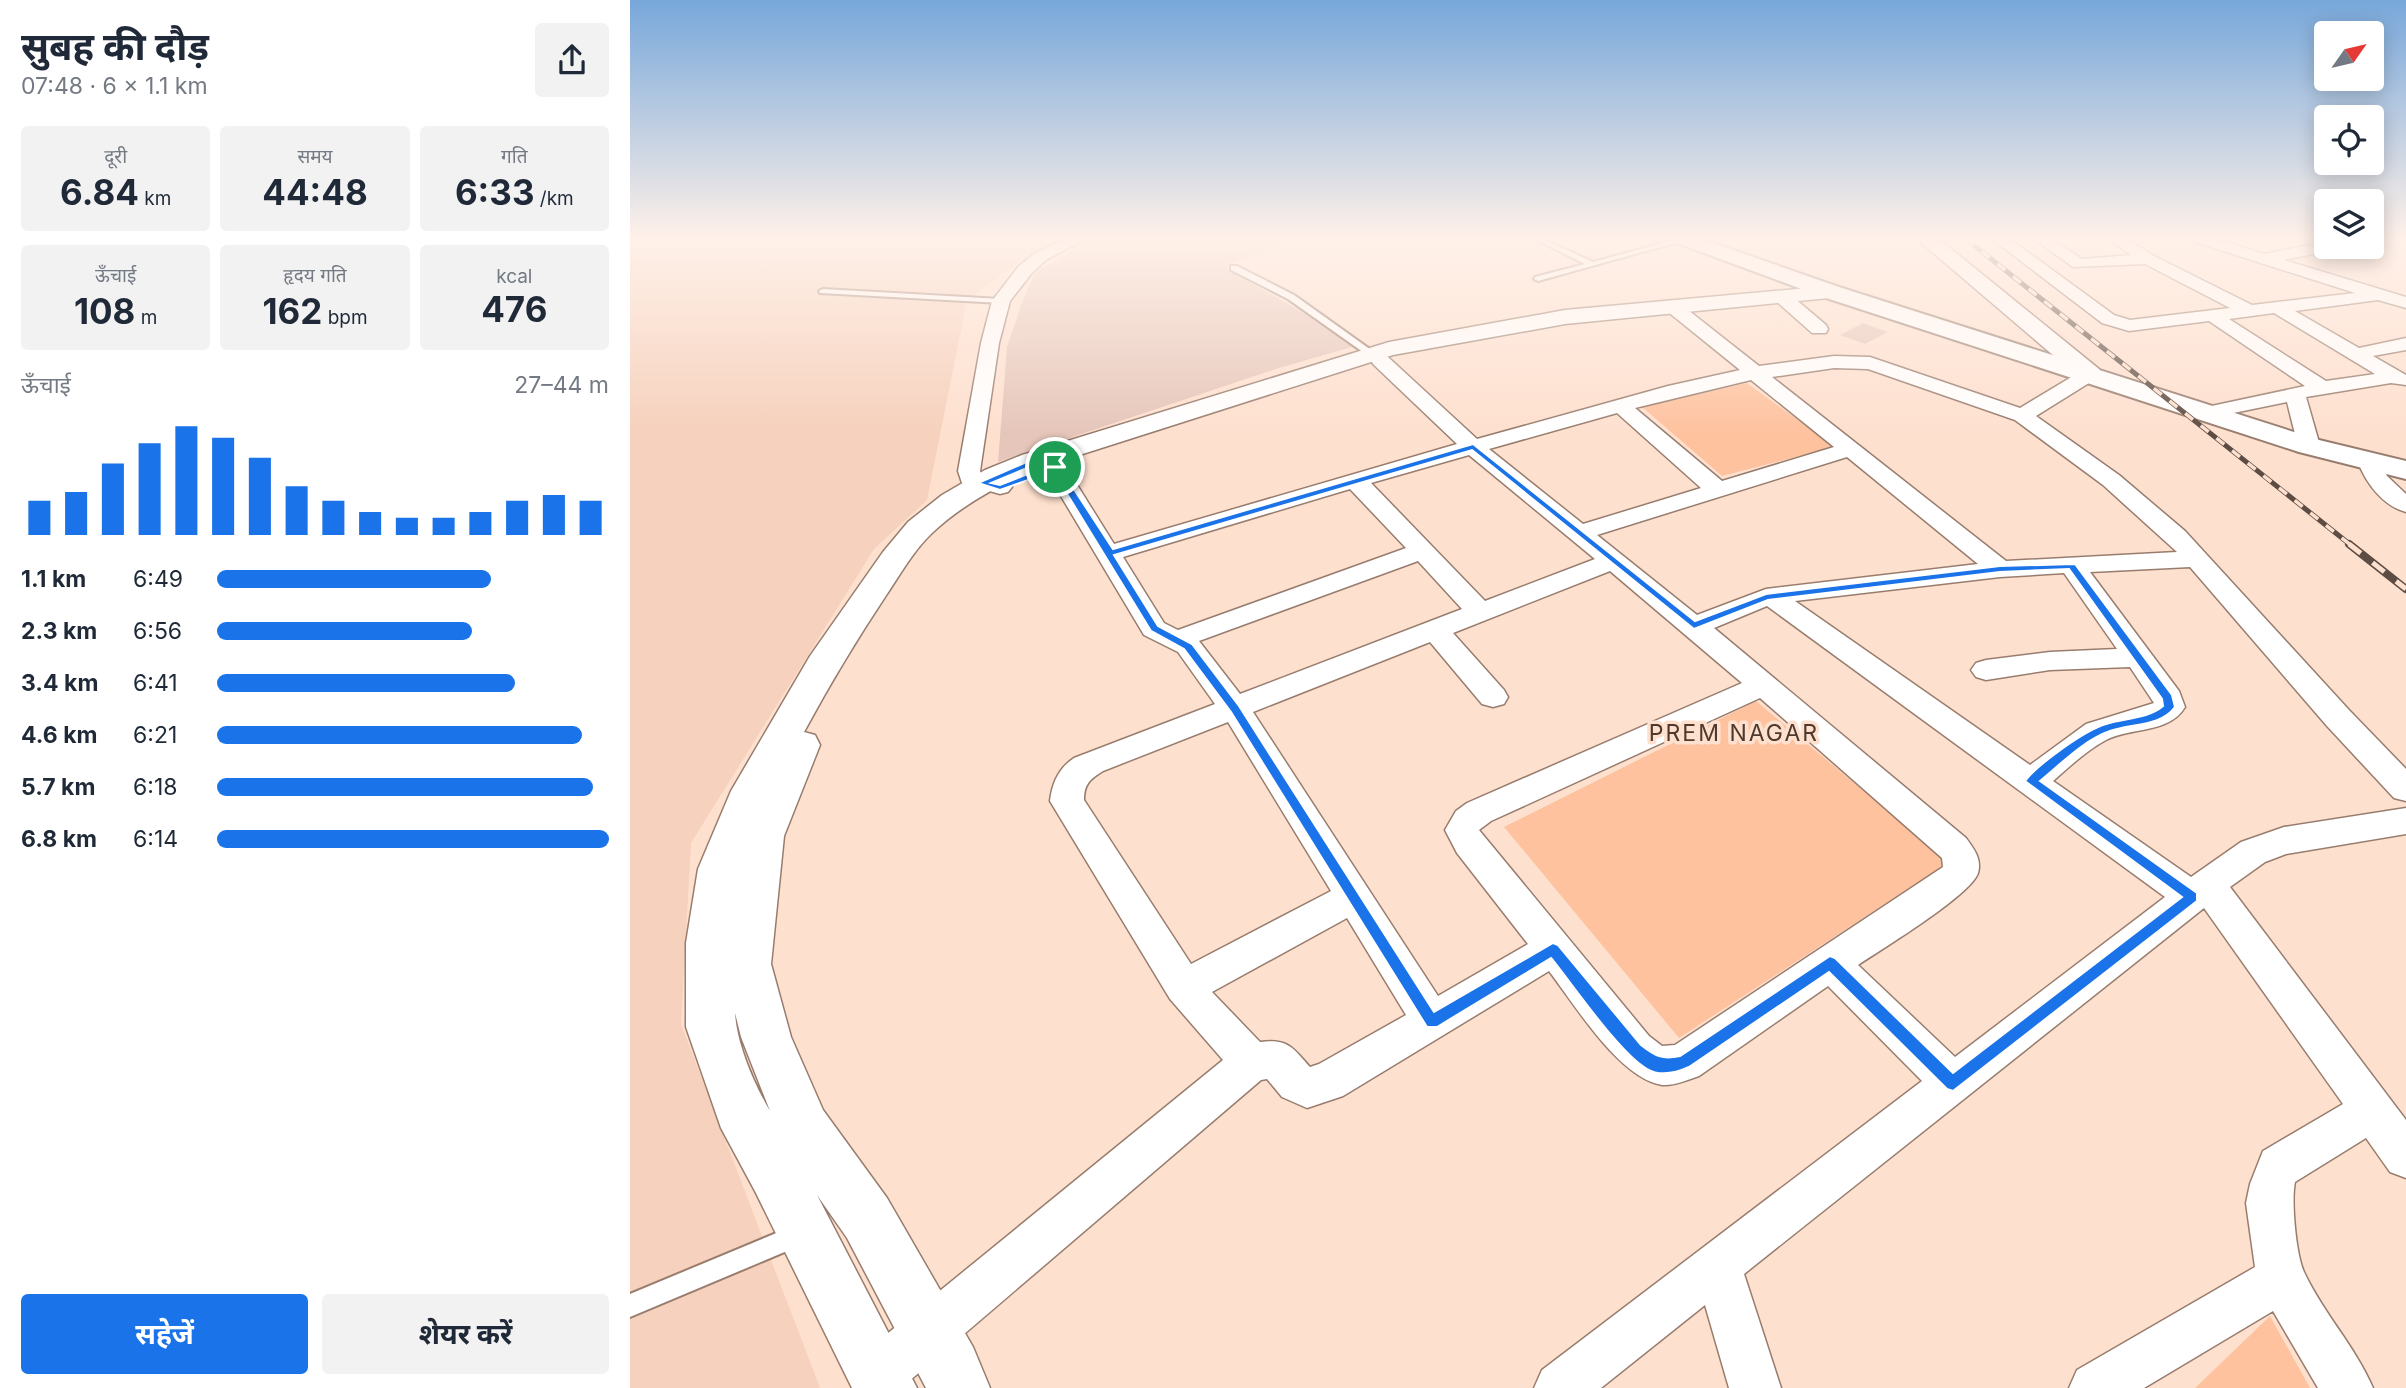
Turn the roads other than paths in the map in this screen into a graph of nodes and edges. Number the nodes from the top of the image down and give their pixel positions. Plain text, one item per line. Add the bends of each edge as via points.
1 (1000, 304) edge
2 (1300, 304) edge
3 (1703, 304) edge
4 (1797, 304) edge
5 (1868, 304) edge
6 (2005, 304) edge
7 (2087, 304) edge
8 (2183, 304) edge
9 (2236, 304) edge
10 (2315, 304) edge
11 (1673, 307) junction
12 (2279, 309) junction
13 (2252, 312) junction
14 (2208, 318) junction
15 (1819, 329) dead end
16 (2406, 344) edge
17 (2356, 354) junction
18 (1375, 357) junction
19 (1755, 373) junction
20 (2090, 374) junction
21 (2400, 380) edge
22 (2322, 388) junction
23 (2295, 394) junction
24 (1620, 405) junction
25 (2209, 412) junction
26 (2022, 416) junction
27 (2309, 446) junction
28 (1473, 447) junction
29 (1850, 449) junction
30 (1051, 461) junction
31 (2370, 462) junction
32 (2406, 470) edge
33 (1355, 480) junction
34 (991, 485) junction
35 (1718, 490) junction
36 (2406, 505) edge
37 (1579, 533) junction
38 (1422, 551) junction
39 (1110, 553) junction
40 (2197, 559) junction
41 (1613, 561) junction
42 (2072, 566) junction
43 (2000, 569) junction
44 (1771, 597) junction
45 (1480, 613) junction
46 (1694, 626) junction
47 (1435, 631) junction
48 (1176, 640) junction
49 (2138, 657) junction
50 (1986, 670) dead end
51 (1763, 685) junction
52 (1493, 697) dead end
53 (1235, 709) junction
54 (2031, 781) junction
55 (2406, 789) edge
56 (2406, 821) edge
57 (2200, 891) junction
58 (1353, 897) junction
59 (1553, 949) junction
60 (1830, 963) junction
61 (1185, 987) junction
62 (1432, 1022) junction
63 (1252, 1062) junction
64 (1953, 1083) junction
65 (2372, 1110) junction
66 (2406, 1156) edge
67 (806, 1232) junction
68 (1718, 1267) junction
69 (2281, 1279) junction
70 (630, 1306) edge
71 (929, 1330) junction
72 (881, 1381) edge
73 (958, 1388) edge
74 (1560, 1388) edge
75 (1755, 1388) edge
76 (2095, 1388) edge
77 (2347, 1388) edge

1 - 34 street via 969,471 970,478
2 - 18 lane
3 - 11 street
4 - 15 street
5 - 20 main road
6 - 20 street
7 - 14 street via 2113,323 2129,326
8 - 14 street
9 - 13 street
10 - 12 street
11 - 18 street
11 - 19 street
12 - 13 street
12 - 17 street
13 - 14 street
14 - 22 street
16 - 17 street
17 - 21 street
18 - 28 street
18 - 30 street
19 - 24 street
19 - 26 street via 1834,362 1870,363
19 - 29 street
20 - 25 main road
20 - 26 street
21 - 22 street
22 - 23 street
23 - 25 street
23 - 27 street
24 - 28 street
24 - 35 street
25 - 27 main road
26 - 40 street via 2111,480
27 - 31 main road
28 - 33 street
28 - 37 street
29 - 35 street
29 - 43 street
30 - 34 street
30 - 39 street
31 - 32 main road
31 - 36 street via 2375,478
33 - 38 street
33 - 39 street
34 - 67 street via 952,500 919,528 873,591 823,664 745,802 720,869 709,943 711,1027 740,1110
34 - 71 street via 934,539 815,717 764,836 751,908 747,964 766,1037 804,1129 867,1218
35 - 37 street
37 - 41 street
38 - 45 street
38 - 48 street
39 - 48 street via 1154,629
40 - 42 street
40 - 55 street
41 - 45 street
41 - 46 street
42 - 43 street
42 - 49 street
43 - 44 street
44 - 46 street
44 - 54 street
45 - 47 street
46 - 51 street
47 - 52 street
47 - 53 street
48 - 53 street via 1188,646
49 - 50 street via 2050,661
49 - 54 street via 2168,698 2169,707 2160,715 2108,727 2086,738
51 - 59 street via 1468,820 1462,830 1469,843
51 - 60 street via 1954,848 1962,860 1960,873 1952,881
53 - 58 street
53 - 61 street via 1092,763 1076,772 1067,785 1067,802
54 - 57 street
56 - 57 street via 2284,841 2253,852
57 - 64 street
57 - 65 street
58 - 61 street
58 - 62 street
59 - 60 street via 1636,1050 1667,1067 1684,1062
59 - 62 street
60 - 64 street
61 - 63 street
62 - 63 street via 1317,1087 1297,1083 1276,1059
63 - 71 street
64 - 68 street
65 - 66 street
65 - 69 street via 2279,1167 2269,1203
67 - 70 lane
67 - 72 street
68 - 74 street
68 - 75 street
69 - 76 street
69 - 77 street
71 - 72 street
71 - 73 street

